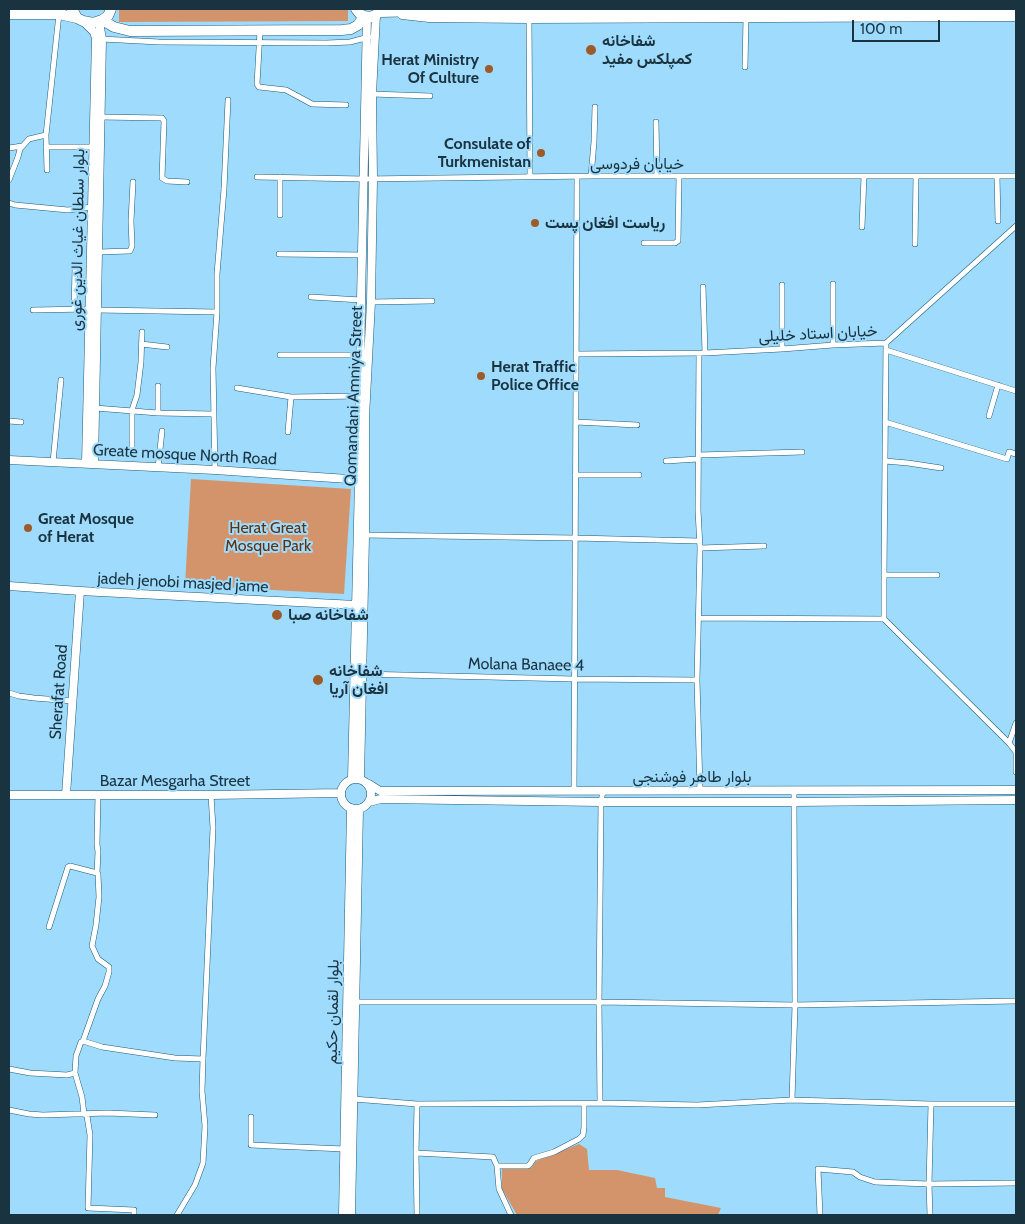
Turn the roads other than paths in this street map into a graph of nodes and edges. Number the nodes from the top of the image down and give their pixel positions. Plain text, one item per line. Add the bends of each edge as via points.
1 (72, 9) edge
2 (111, 9) edge
3 (653, 10) edge
4 (1016, 10) edge
5 (373, 13) edge
6 (9, 14) edge
7 (59, 14) junction
8 (529, 15) junction
9 (1016, 17) edge
10 (746, 18) junction
11 (80, 20) junction
12 (101, 21) junction
13 (260, 31) junction
14 (376, 34) junction
15 (367, 38) junction
16 (99, 39) junction
17 (260, 43) junction
18 (745, 66) dead end
19 (372, 94) junction
20 (430, 96) dead end
21 (228, 100) dead end
22 (346, 106) dead end
23 (595, 107) dead end
24 (100, 117) junction
25 (656, 122) dead end
26 (46, 135) junction
27 (22, 146) junction
28 (46, 147) junction
29 (94, 147) junction
30 (9, 148) edge
31 (47, 170) dead end
32 (591, 176) junction
33 (657, 176) junction
34 (679, 176) junction
35 (864, 176) junction
36 (916, 176) junction
37 (997, 176) junction
38 (1016, 176) edge
39 (257, 177) dead end
40 (280, 177) junction
41 (530, 177) junction
42 (577, 177) junction
43 (364, 179) junction
44 (373, 179) junction
45 (9, 180) edge
46 (133, 182) dead end
47 (187, 182) dead end
48 (9, 203) edge
49 (92, 207) junction
50 (280, 214) dead end
51 (998, 220) dead end
52 (1016, 226) edge
53 (862, 227) dead end
54 (644, 243) dead end
55 (915, 244) dead end
56 (98, 252) junction
57 (279, 254) dead end
58 (363, 255) junction
59 (75, 269) dead end
60 (833, 284) dead end
61 (782, 285) dead end
62 (703, 287) dead end
63 (311, 297) dead end
64 (361, 300) junction
65 (432, 301) dead end
66 (371, 302) junction
67 (74, 309) junction
68 (94, 309) junction
69 (33, 310) dead end
70 (217, 312) junction
71 (142, 332) dead end
72 (886, 343) junction
73 (141, 344) junction
74 (833, 345) junction
75 (167, 347) dead end
76 (782, 349) junction
77 (886, 350) junction
78 (702, 353) junction
79 (576, 354) junction
80 (280, 355) dead end
81 (361, 355) junction
82 (61, 380) dead end
83 (158, 386) dead end
84 (998, 386) junction
85 (237, 388) dead end
86 (1016, 389) edge
87 (361, 396) junction
88 (291, 397) junction
89 (95, 408) junction
90 (132, 410) junction
91 (158, 413) junction
92 (213, 414) junction
93 (989, 416) dead end
94 (9, 421) edge
95 (21, 422) dead end
96 (576, 422) junction
97 (885, 422) junction
98 (638, 424) dead end
99 (162, 431) dead end
100 (288, 432) dead end
101 (132, 447) dead end
102 (802, 452) dead end
103 (1016, 454) edge
104 (698, 457) junction
105 (9, 460) edge
106 (885, 461) junction
107 (53, 462) junction
108 (666, 462) dead end
109 (90, 464) junction
110 (158, 468) junction
111 (941, 468) dead end
112 (215, 470) junction
113 (575, 475) junction
114 (639, 475) dead end
115 (362, 480) junction
116 (361, 535) junction
117 (575, 538) junction
118 (699, 541) junction
119 (764, 546) dead end
120 (700, 548) junction
121 (884, 575) junction
122 (937, 575) dead end
123 (9, 586) edge
124 (80, 591) junction
125 (356, 604) junction
126 (699, 618) junction
127 (884, 619) junction
128 (358, 674) junction
129 (574, 679) junction
130 (697, 680) junction
131 (9, 693) edge
132 (72, 701) junction
133 (1016, 723) edge
134 (1009, 743) junction
135 (1016, 772) edge
136 (356, 779) junction
137 (369, 784) junction
138 (700, 790) junction
139 (794, 790) junction
140 (1016, 790) edge
141 (574, 791) junction
142 (603, 791) junction
143 (340, 793) junction
144 (9, 795) edge
145 (66, 795) junction
146 (98, 795) junction
147 (211, 795) junction
148 (1016, 800) edge
149 (369, 802) junction
150 (601, 802) junction
151 (794, 802) junction
152 (355, 809) junction
153 (97, 873) junction
154 (49, 927) dead end
155 (351, 1002) junction
156 (599, 1002) junction
157 (1016, 1002) edge
158 (795, 1005) junction
159 (83, 1041) junction
160 (203, 1059) junction
161 (9, 1069) edge
162 (75, 1073) junction
163 (353, 1099) junction
164 (792, 1100) junction
165 (584, 1103) junction
166 (600, 1103) junction
167 (417, 1104) junction
168 (931, 1104) junction
169 (1016, 1104) edge
170 (9, 1110) edge
171 (84, 1114) junction
172 (155, 1114) dead end
173 (251, 1117) dead end
174 (344, 1149) junction
175 (416, 1154) junction
176 (497, 1166) junction
177 (1016, 1183) edge
178 (929, 1184) junction
179 (134, 1215) edge
180 (177, 1215) edge
181 (342, 1215) edge
182 (350, 1215) edge
183 (418, 1215) edge
184 (511, 1215) edge
185 (820, 1215) edge
186 (930, 1215) edge

1 - 11 highway
2 - 12 highway
3 - 4 highway
3 - 8 highway
5 - 8 highway via 421,11
5 - 13 highway via 351,29
5 - 14 street, Qomandani Amniya Street
5 - 15 street, Qomandani Amniya Street
6 - 7 highway
7 - 11 highway
7 - 26 street
8 - 10 street
8 - 41 street
9 - 10 street
10 - 18 street
11 - 12 highway
11 - 16 street
12 - 13 highway via 130,31
12 - 16 street
13 - 17 street
14 - 15 street
14 - 19 street, Qomandani Amniya Street
15 - 17 street via 350,42
15 - 43 street, Qomandani Amniya Street
16 - 17 street
16 - 24 street
16 - 29 street, بلوار سلطان غیاث الدین غوری
17 - 22 street via 259,87 286,90 312,104
19 - 20 street
19 - 44 street, Qomandani Amniya Street
21 - 70 street
23 - 32 street
24 - 47 street via 162,118 162,178 167,182
24 - 56 street
25 - 33 street
26 - 27 street via 29,139
26 - 28 street
27 - 30 street
27 - 45 street
28 - 29 street
28 - 31 street
29 - 49 street, بلوار سلطان غیاث الدین غوری
32 - 33 street, خیابان فردوسی
32 - 42 street, خیابان فردوسی
33 - 34 street, خیابان فردوسی
34 - 35 street, خیابان فردوسی
34 - 54 street via 678,241
35 - 36 street, خیابان فردوسی
35 - 53 street
36 - 37 street, خیابان فردوسی
36 - 55 street
37 - 38 street, خیابان فردوسی
37 - 51 street
39 - 40 street, خیابان فردوسی
40 - 43 street, خیابان فردوسی
40 - 50 street
41 - 42 street, خیابان فردوسی
41 - 44 street, خیابان فردوسی
42 - 79 street
43 - 44 street, خیابان فردوسی
43 - 58 street, Qomandani Amniya Street
44 - 66 street, Qomandani Amniya Street
46 - 56 street via 130,251
48 - 49 street via 68,210
49 - 68 street, بلوار سلطان غیاث الدین غوری
52 - 72 street, خیابان استاد خلیلی
56 - 68 street
57 - 58 street
58 - 64 street, Qomandani Amniya Street
59 - 67 street
60 - 74 street
61 - 76 street
62 - 78 street
63 - 64 street
64 - 81 street, Qomandani Amniya Street
65 - 66 street
66 - 115 street, Qomandani Amniya Street
67 - 68 street
67 - 69 street
68 - 70 street
68 - 89 street
68 - 109 street, بلوار سلطان غیاث الدین غوری
70 - 92 street
71 - 73 street
72 - 74 street, خیابان استاد خلیلی
72 - 77 street
73 - 75 street
73 - 90 street via 137,396
74 - 76 street, خیابان استاد خلیلی
76 - 78 street, خیابان استاد خلیلی
77 - 84 street
77 - 97 street
78 - 79 street, خیابان استاد خلیلی
78 - 104 street
79 - 96 street
80 - 81 street
81 - 87 street, Qomandani Amniya Street
82 - 107 street
83 - 91 street
84 - 86 street
84 - 93 street
85 - 88 street
87 - 88 street
87 - 115 street, Qomandani Amniya Street
88 - 100 street
89 - 90 street
89 - 109 street
90 - 91 street
90 - 101 street
91 - 92 street
92 - 112 street
94 - 95 street
96 - 98 street
96 - 113 street
97 - 103 street via 1007,459 1009,452
97 - 106 street
99 - 110 street
102 - 104 street
104 - 108 street
104 - 118 street
105 - 107 street, Greate mosque North Road
106 - 111 street
106 - 121 street
107 - 109 street, Greate mosque North Road
109 - 110 street, Greate mosque North Road
110 - 112 street, Greate mosque North Road
112 - 115 street, Greate mosque North Road
113 - 114 street
113 - 117 street
115 - 116 street, Qomandani Amniya Street
116 - 117 street
116 - 125 street, Qomandani Amniya Street
116 - 128 street, Qomandani Amniya Street
117 - 118 street
117 - 129 street
118 - 120 street
119 - 120 street
120 - 126 street
121 - 122 street
121 - 127 street
123 - 124 street, jadeh jenobi masjed jame
124 - 125 street, jadeh jenobi masjed jame
124 - 132 street, Sherafat Road
125 - 128 street, Qomandani Amniya Street
126 - 127 street
126 - 130 street
127 - 134 street
128 - 129 street, Molana Banaee 4
128 - 136 street, Qomandani Amniya Street
129 - 130 street, Molana Banaee 4
129 - 141 street
130 - 138 street
131 - 132 street
132 - 145 street, Sherafat Road
133 - 134 street
134 - 135 street via 1016,752
136 - 137 street
136 - 143 street via 344,784
137 - 141 street, بلوار طاهر فوشنجی via 380,791
137 - 149 street via 372,795
138 - 139 street, بلوار طاهر فوشنجی
138 - 142 street, بلوار طاهر فوشنجی
139 - 140 street, بلوار طاهر فوشنجی
139 - 151 street
141 - 142 street, بلوار طاهر فوشنجی
142 - 150 street
143 - 147 street, Bazar Mesgarha Street
143 - 152 street via 343,802
144 - 145 street, Bazar Mesgarha Street
145 - 146 street, Bazar Mesgarha Street
146 - 147 street, Bazar Mesgarha Street
146 - 153 street
147 - 160 street via 213,828
148 - 151 street, بلوار طاهر فوشنجی
149 - 150 street, بلوار طاهر فوشنجی via 381,799
149 - 152 street via 363,808
150 - 151 street, بلوار طاهر فوشنجی
150 - 156 street
151 - 158 street
152 - 155 street, بلوار لقمان حکیم
153 - 154 street via 68,867
153 - 159 street via 99,897 92,946 109,972
155 - 156 street
155 - 163 street, بلوار لقمان حکیم
155 - 174 street, بلوار لقمان حکیم
156 - 158 street
156 - 166 street
157 - 158 street
158 - 164 street
159 - 160 street via 175,1058
159 - 162 street via 76,1056
160 - 180 street via 203,1163 195,1185
161 - 162 street via 30,1074
162 - 171 street
163 - 167 street
163 - 182 street, بلوار لقمان حکیم
164 - 166 street via 697,1105
164 - 168 street
165 - 166 street
165 - 167 street
165 - 176 street via 583,1135 579,1139 534,1158 528,1166
167 - 175 street
168 - 169 street
168 - 178 street
170 - 171 street via 43,1115
171 - 172 street
171 - 179 street via 90,1135 88,1208 134,1210
173 - 174 street via 251,1145
174 - 181 street, بلوار لقمان حکیم
175 - 176 street via 493,1157
175 - 183 street
176 - 184 street via 499,1190
177 - 178 street
178 - 185 street via 875,1182 853,1172 818,1169
178 - 186 street

